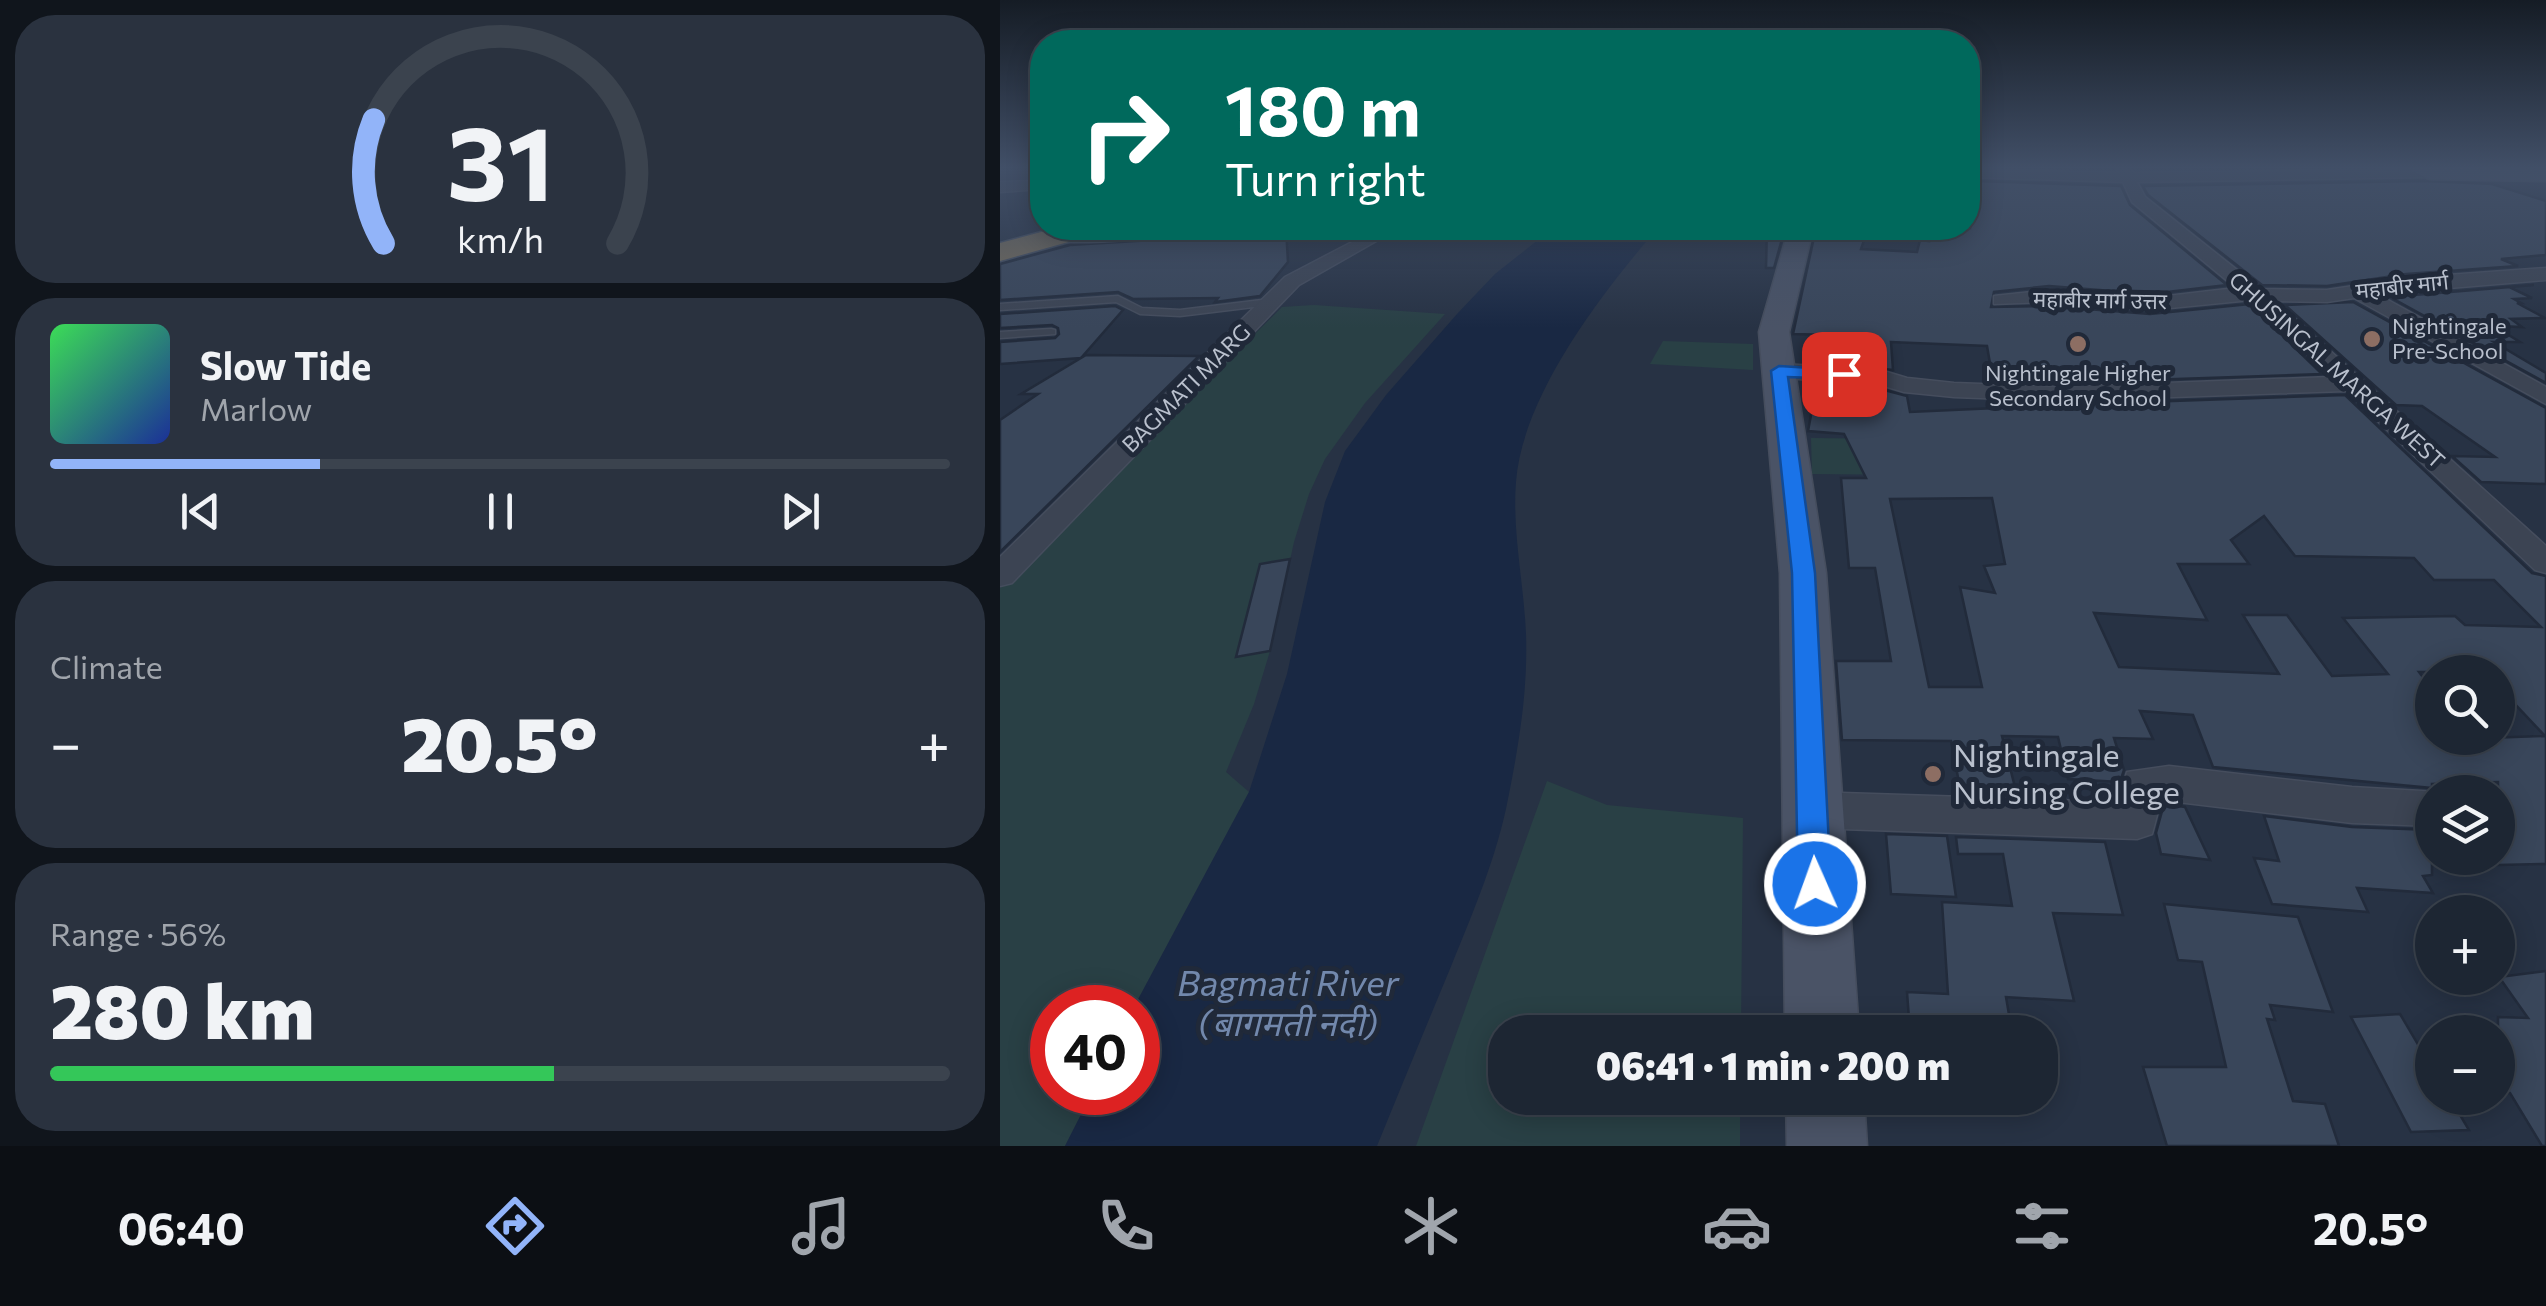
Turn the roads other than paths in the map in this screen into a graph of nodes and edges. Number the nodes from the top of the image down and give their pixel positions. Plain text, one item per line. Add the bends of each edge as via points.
1 (2165, 220) edge
2 (1035, 240) edge
3 (1369, 240) edge
4 (1796, 240) edge
5 (1000, 250) edge
6 (2546, 274) edge
7 (2143, 289) dead end
8 (2356, 290) junction
9 (2258, 296) junction
10 (2110, 299) junction
11 (2002, 300) dead end
12 (1270, 302) junction
13 (1000, 307) edge
14 (1051, 332) dead end
15 (1000, 335) edge
16 (1779, 371) junction
17 (2355, 382) junction
18 (2546, 397) edge
19 (2546, 563) edge
20 (1000, 576) edge
21 (2415, 808) edge
22 (1812, 810) junction
23 (1821, 1015) edge
24 (1826, 1115) edge
25 (1827, 1146) edge

1 - 9 street, GHUSINGAL MARGA WEST
2 - 5 highway
3 - 12 street, BAGMATI MARG via 1292,281
4 - 16 street via 1774,332
6 - 8 street, महाबीर मार्ग
7 - 10 street via 2110,288
8 - 9 street, महाबीर मार्ग
8 - 18 street
9 - 10 street, महाबीर मार्ग उत्तर via 2150,304
9 - 17 street, GHUSINGAL MARGA WEST
10 - 11 street, महाबीर मार्ग उत्तर
12 - 13 lane via 1180,313 1140,311 1118,299
12 - 20 street, BAGMATI MARG
14 - 15 lane
16 - 17 street via 2058,394
16 - 22 street via 1804,573
17 - 19 street, GHUSINGAL MARGA WEST
21 - 22 street via 2169,783 2142,784 2138,821
22 - 23 street
24 - 25 street

